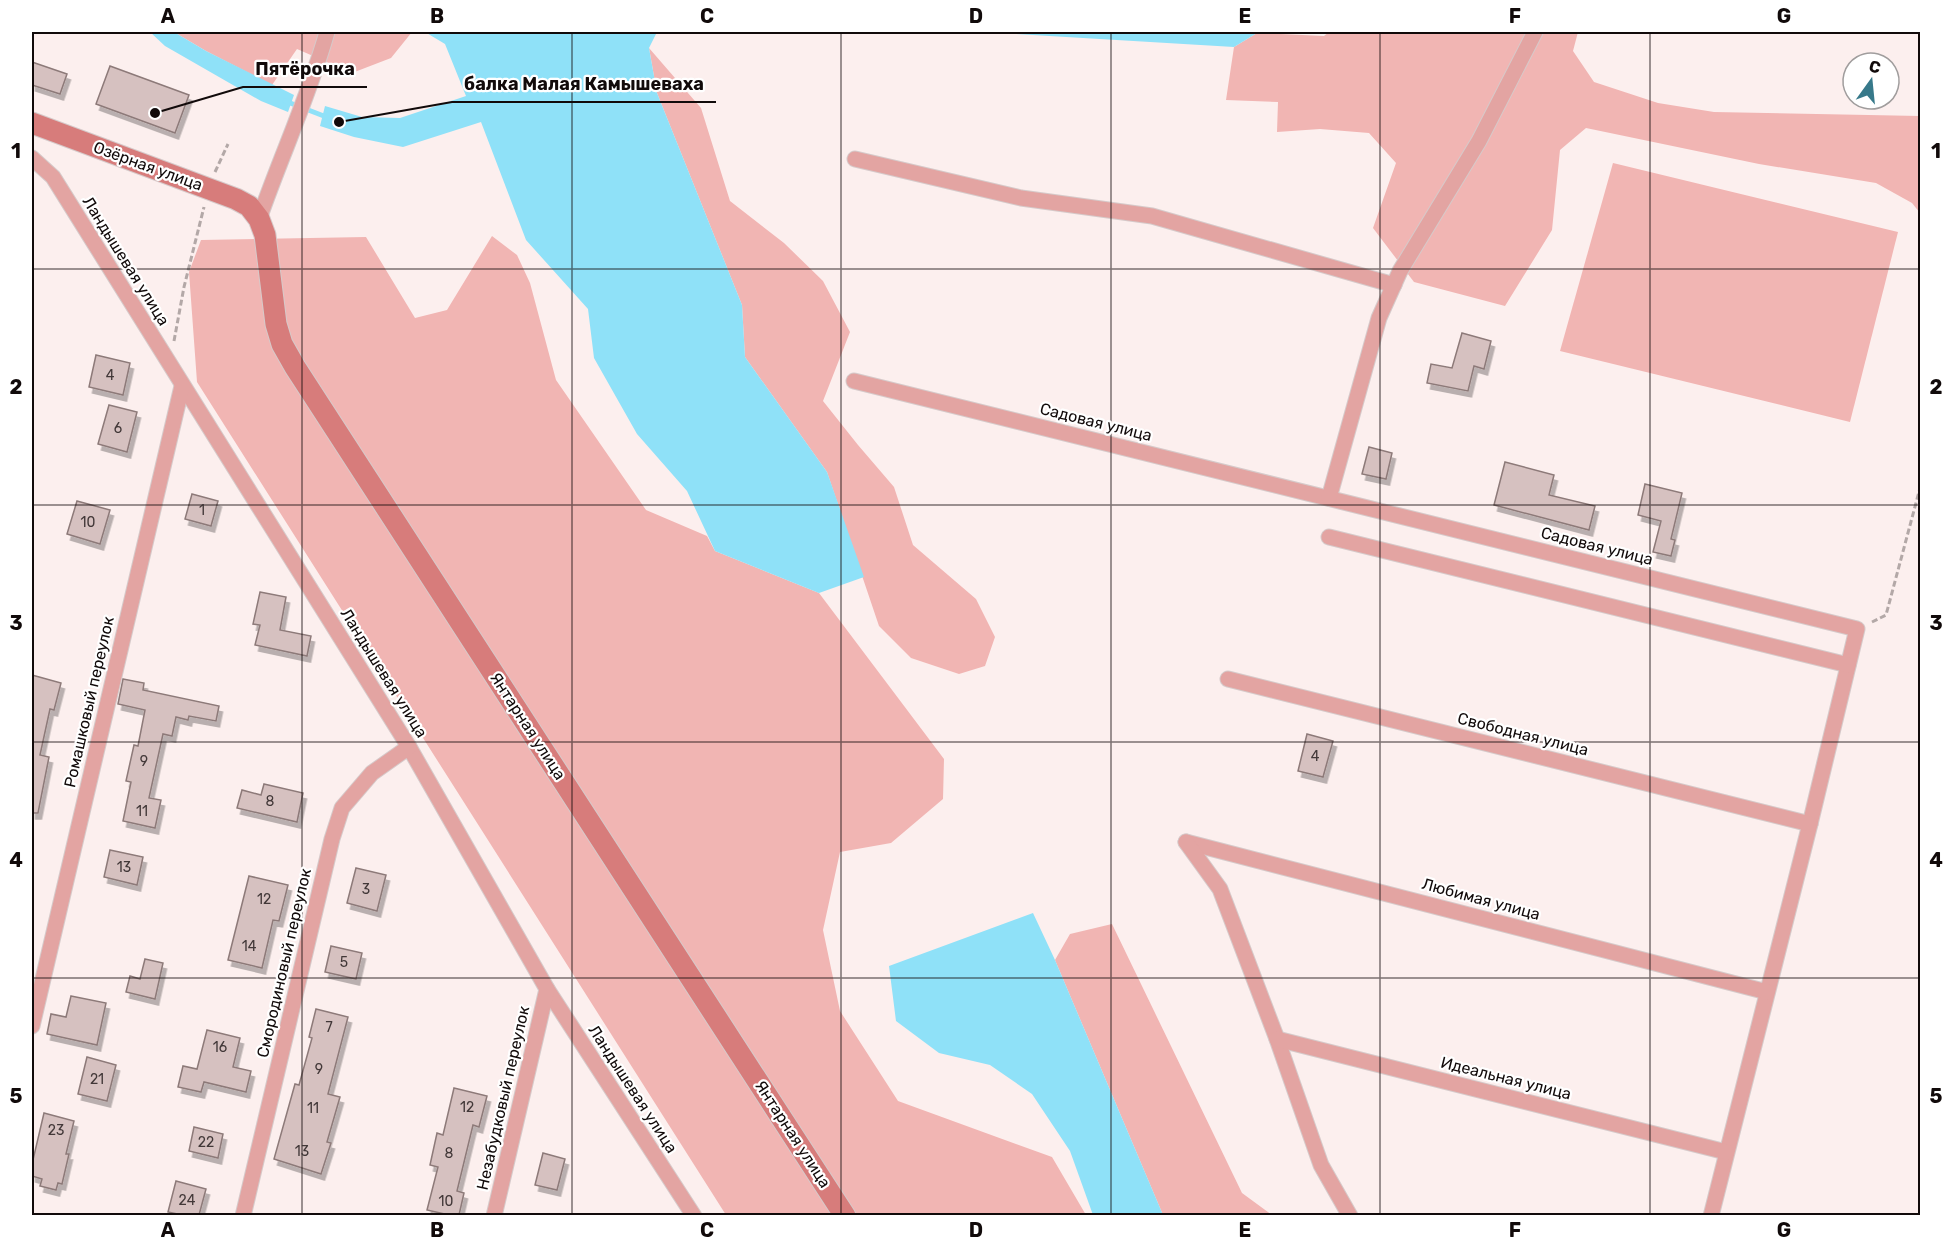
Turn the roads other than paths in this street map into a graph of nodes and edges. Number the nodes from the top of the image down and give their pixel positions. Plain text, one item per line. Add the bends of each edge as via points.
1 (327, 32) edge
2 (1535, 32) edge
3 (32, 123) edge
4 (32, 158) edge
5 (855, 159) dead end
6 (259, 219) junction
7 (1394, 285) junction
8 (854, 381) dead end
9 (182, 386) junction
10 (1329, 498) junction
11 (1329, 537) dead end
12 (1848, 665) junction
13 (1228, 679) dead end
14 (409, 747) junction
15 (1810, 824) junction
16 (547, 989) junction
17 (1767, 992) junction
18 (32, 1026) edge
19 (1277, 1039) junction
20 (1726, 1152) junction
21 (243, 1215) edge
22 (494, 1215) edge
23 (694, 1215) edge
24 (844, 1215) edge
25 (1350, 1215) edge
26 (1711, 1215) edge

1 - 6 street
2 - 7 street via 1479,141
3 - 6 street, Озёрная улица via 236,199 249,206
4 - 9 street, Ландышевая улица via 53,177
5 - 7 street via 1021,198 1152,216
6 - 24 street, Янтарная улица via 265,235 276,324 295,368
7 - 10 street via 1379,318
8 - 10 street, Садовая улица
9 - 14 street, Ландышевая улица
9 - 18 street, Ромашковый переулок
10 - 12 street, Садовая улица via 1857,629
11 - 12 street
12 - 15 street
13 - 15 street, Свободная улица
14 - 16 street, Ландышевая улица
14 - 21 street, Смородиновый переулок via 372,773 342,808
15 - 17 street
16 - 22 street, Незабудковый переулок
16 - 23 street, Ландышевая улица
17 - 19 street, Любимая улица via 1186,842 1220,889
17 - 20 street
19 - 20 street, Идеальная улица
19 - 25 street via 1321,1165
20 - 26 street

